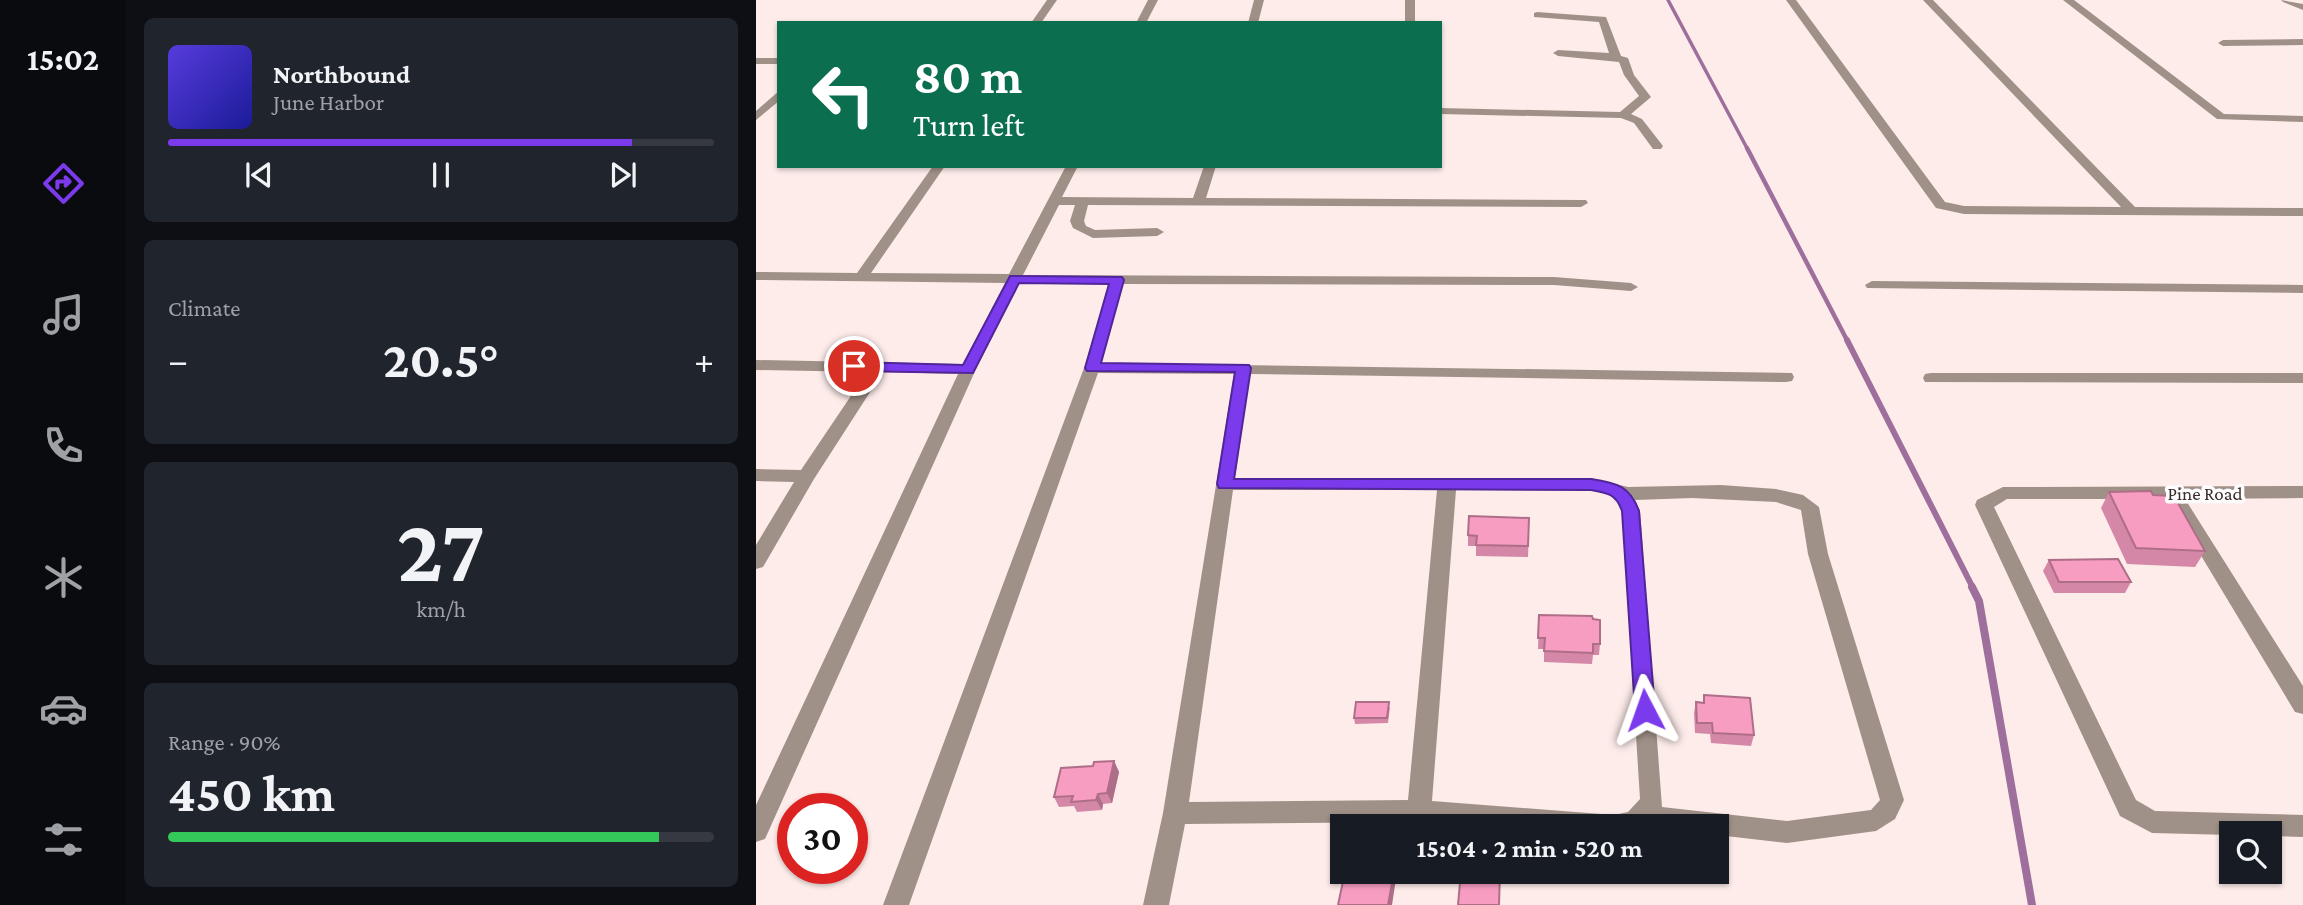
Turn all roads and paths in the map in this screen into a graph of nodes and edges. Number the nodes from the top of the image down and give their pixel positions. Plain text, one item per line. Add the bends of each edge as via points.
1 (1052, 0) edge
2 (1153, 0) edge
3 (1259, 0) edge
4 (1410, 0) edge
5 (1791, 0) edge
6 (1928, 0) edge
7 (2068, 0) edge
8 (2286, 0) edge
9 (2303, 7) edge
10 (1537, 15) dead end
11 (1037, 21) edge
12 (1142, 21) edge
13 (1254, 21) edge
14 (1410, 21) edge
15 (2303, 42) edge
16 (2223, 43) dead end
17 (1558, 53) dead end
18 (1616, 57) junction
19 (756, 61) edge
20 (777, 61) edge
21 (777, 96) edge
22 (1442, 111) edge
23 (1623, 115) junction
24 (756, 117) edge
25 (2303, 119) edge
26 (1657, 146) dead end
27 (938, 168) edge
28 (1071, 168) edge
29 (1209, 168) edge
30 (1055, 201) junction
31 (1083, 201) junction
32 (1198, 202) junction
33 (1581, 203) dead end
34 (2131, 210) junction
35 (2303, 212) edge
36 (1157, 232) dead end
37 (756, 276) edge
38 (862, 276) junction
39 (1015, 279) junction
40 (1117, 280) junction
41 (1872, 285) dead end
42 (1632, 287) dead end
43 (2303, 289) edge
44 (756, 365) edge
45 (878, 366) junction
46 (1092, 368) junction
47 (1243, 368) junction
48 (968, 369) junction
49 (1786, 377) dead end
50 (1931, 378) dead end
51 (2303, 378) edge
52 (756, 475) edge
53 (806, 476) junction
54 (1225, 484) junction
55 (1447, 485) junction
56 (2303, 492) edge
57 (1623, 494) junction
58 (2172, 494) junction
59 (756, 562) edge
60 (2303, 705) edge
61 (1419, 811) junction
62 (1175, 813) junction
63 (1458, 814) edge
64 (1644, 814) edge
65 (1729, 826) edge
66 (2303, 826) edge
67 (756, 831) edge
68 (896, 905) edge
69 (1156, 905) edge

1 - 11 street
2 - 12 street
3 - 13 street
4 - 14 street
5 - 34 street via 1941,205 1964,210
6 - 34 street
7 - 25 street via 2221,117
8 - 9 street
10 - 18 street via 1603,19
15 - 16 street
17 - 18 street
18 - 23 street via 1624,60 1645,97
19 - 20 street
21 - 24 street
22 - 23 street
23 - 26 street via 1638,121
27 - 38 street
28 - 30 street
29 - 32 street
30 - 31 street
30 - 39 street
31 - 32 street
31 - 36 street via 1077,221 1087,231
32 - 33 street
34 - 35 street
37 - 38 street
38 - 39 street
39 - 40 street
39 - 48 street
40 - 42 street via 1554,281
40 - 46 street
41 - 43 street
44 - 45 street
45 - 48 street
45 - 53 street
46 - 47 street
46 - 68 street
47 - 49 street
47 - 54 street
48 - 67 street
50 - 51 street
52 - 53 street
53 - 59 street
54 - 55 street
54 - 62 street
55 - 57 street via 1591,484
55 - 61 street
56 - 58 street, Pine Road
57 - 64 street via 1631,511 1652,803
57 - 65 street via 1790,496 1810,507 1818,554 1892,800 1876,820 1787,832
58 - 60 street
58 - 66 street, Pine Road via 2003,493 1984,505 2128,808 2152,822
61 - 62 street
61 - 63 street
62 - 69 street

